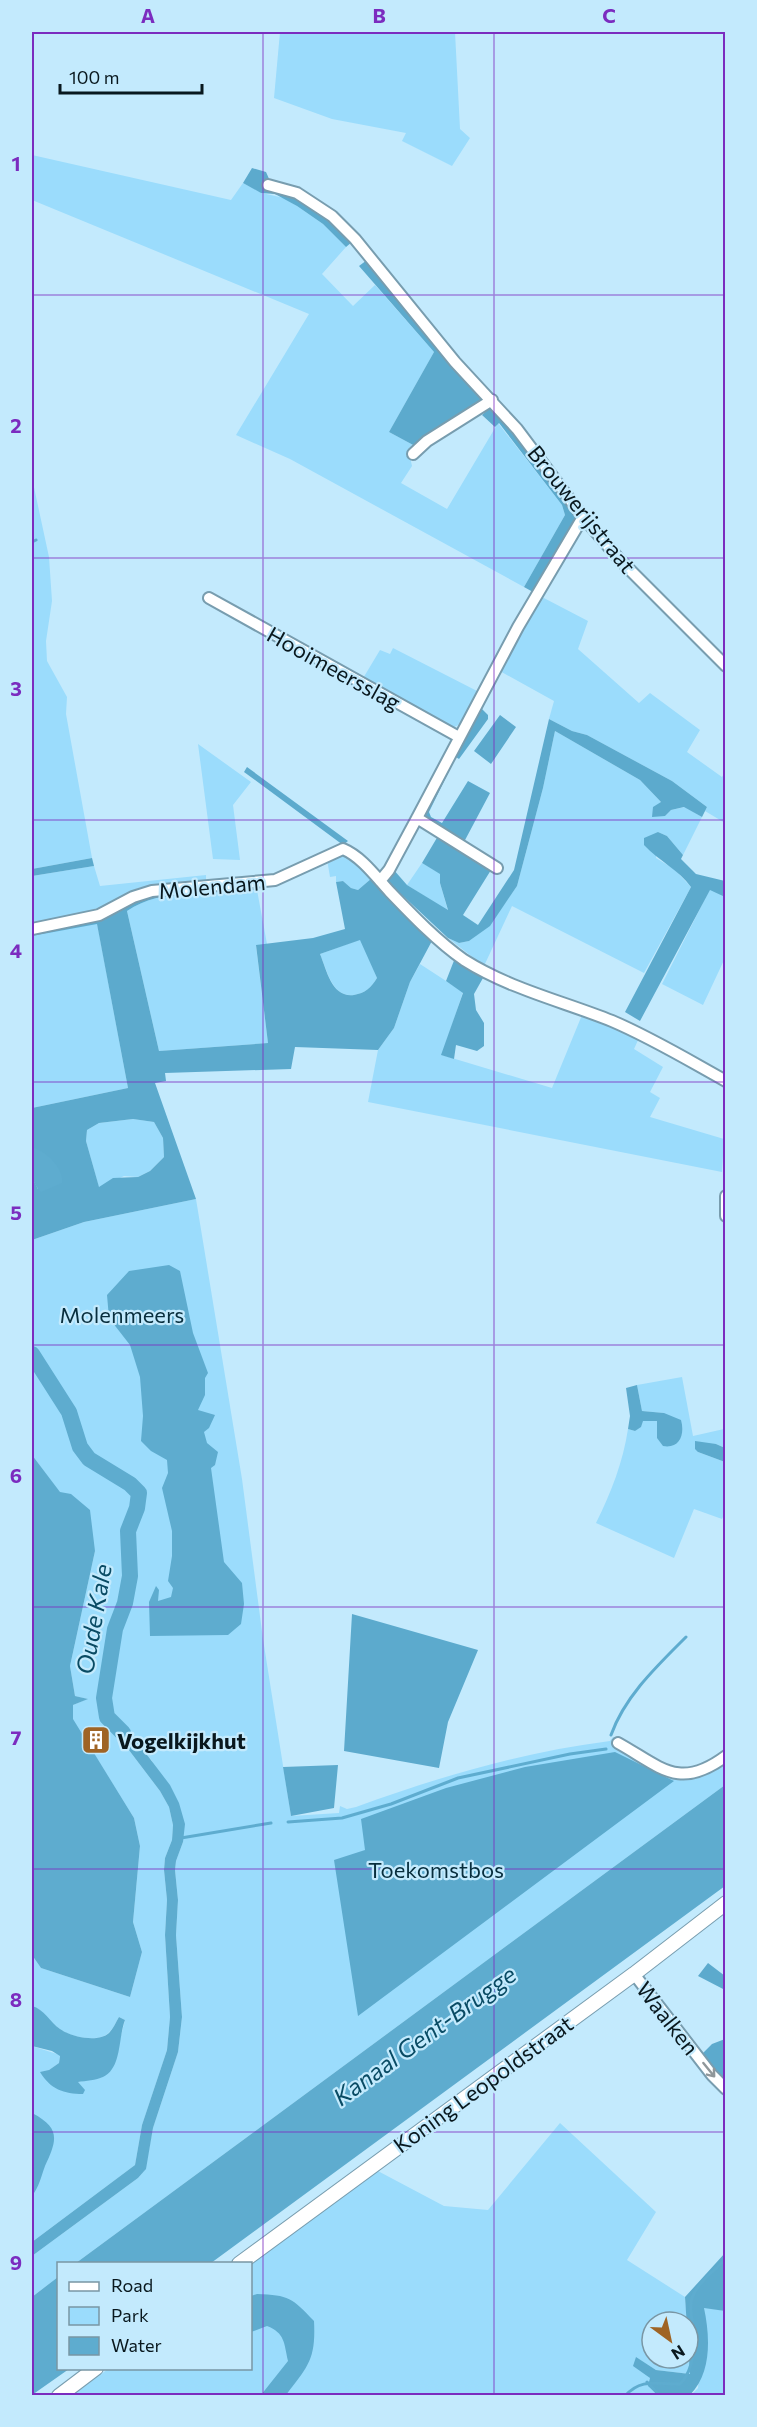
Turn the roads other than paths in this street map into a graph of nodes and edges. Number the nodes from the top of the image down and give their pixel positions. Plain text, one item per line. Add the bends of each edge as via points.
1 (268, 185) dead end
2 (492, 400) junction
3 (413, 454) dead end
4 (583, 517) junction
5 (208, 598) dead end
6 (726, 666) edge
7 (459, 737) junction
8 (417, 818) junction
9 (496, 868) dead end
10 (380, 881) junction
11 (32, 929) edge
12 (726, 1082) edge
13 (726, 1196) edge
14 (726, 1216) edge
15 (618, 1743) dead end
16 (726, 1756) edge
17 (726, 1903) edge
18 (634, 1974) junction
19 (726, 2089) edge
20 (242, 2262) edge
21 (93, 2370) edge
22 (59, 2396) edge

1 - 2 street, Brouwerijstraat via 297,193 332,216
2 - 3 street
2 - 4 street, Brouwerijstraat
4 - 6 street, Brouwerijstraat via 619,559
4 - 7 street
5 - 7 street, Hooimeersslag
7 - 8 street
8 - 9 street
8 - 10 street
10 - 11 street, Molendam via 343,849 275,880 152,891 99,915
10 - 12 street via 438,939 487,974 651,1039
13 - 14 street
15 - 16 street via 680,1775 702,1771
17 - 18 street, Koning Leopoldstraat
18 -> 19 street, Waalken
18 - 20 street, Koning Leopoldstraat
21 - 22 street

